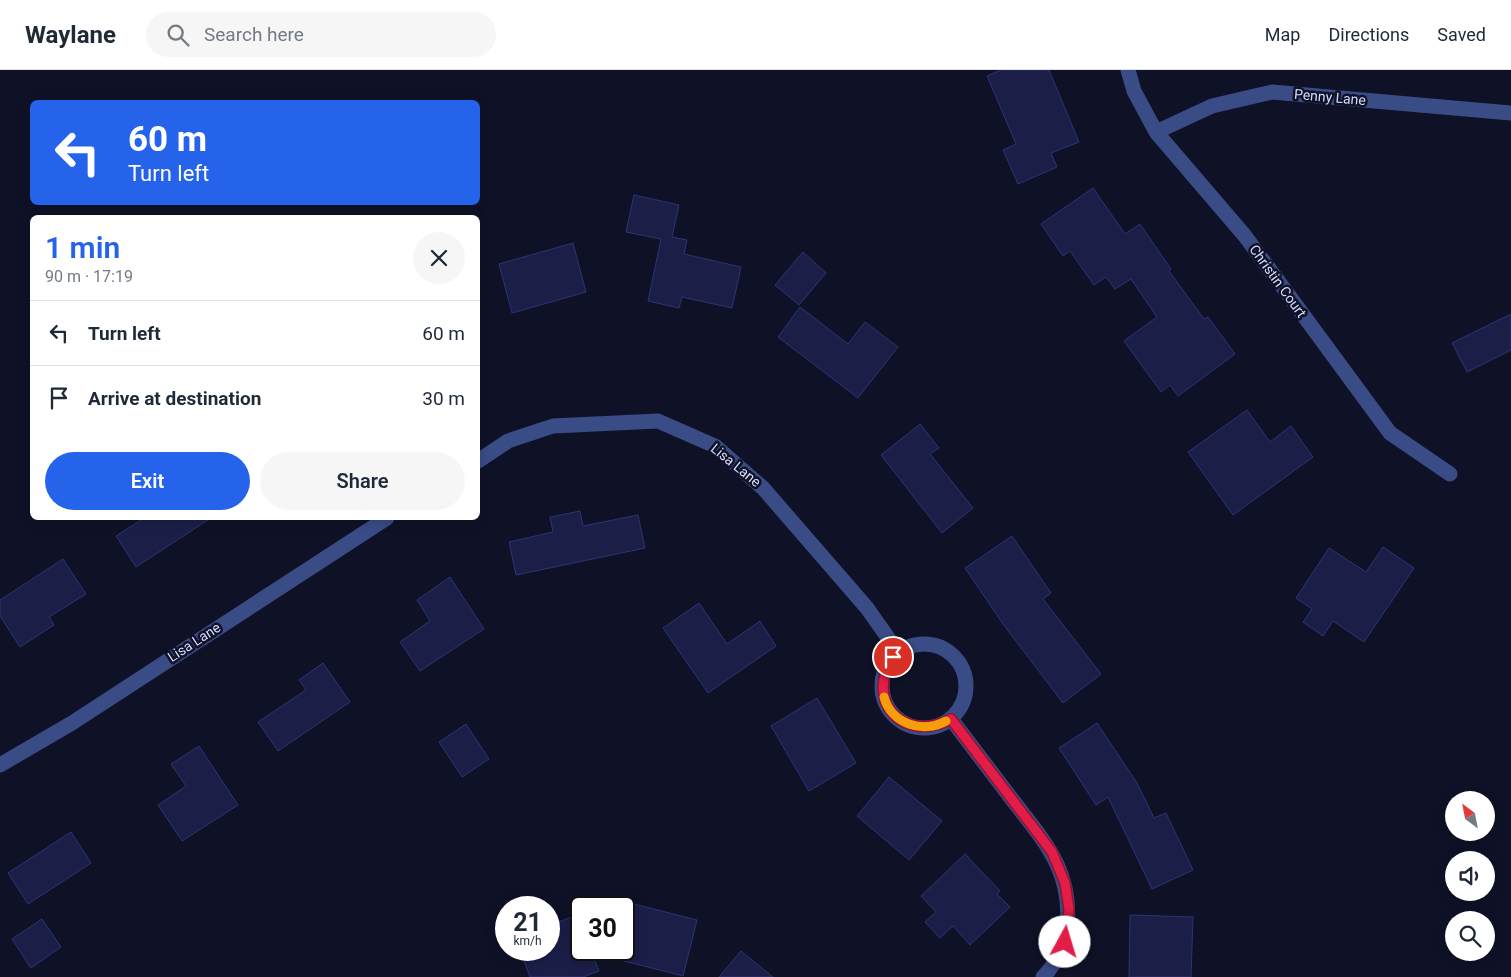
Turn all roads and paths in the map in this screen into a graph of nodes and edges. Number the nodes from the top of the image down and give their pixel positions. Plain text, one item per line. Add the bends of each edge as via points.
1 (1128, 70) edge
2 (1511, 113) edge
3 (1156, 132) junction
4 (480, 459) edge
5 (1450, 474) dead end
6 (385, 520) edge
7 (898, 652) junction
8 (951, 719) junction
9 (0, 765) edge
10 (1043, 977) edge

1 - 3 street, Christin Court via 1134,91
2 - 3 street, Penny Lane via 1272,92 1212,106
3 - 5 street, Christin Court via 1245,236 1390,433
4 - 7 street, Lisa Lane via 508,441 553,426 658,421 715,446 764,488 867,608
6 - 9 street, Lisa Lane via 72,723
7 - 8 street via 920,644 934,644 959,661 967,688 960,708
7 - 8 street via 885,670 882,685 884,700 892,713 908,725 923,728 938,726
8 - 10 street via 1052,852 1065,883 1069,909 1065,942

